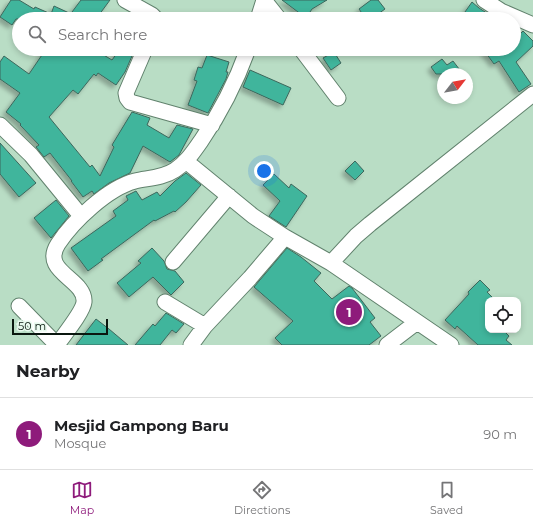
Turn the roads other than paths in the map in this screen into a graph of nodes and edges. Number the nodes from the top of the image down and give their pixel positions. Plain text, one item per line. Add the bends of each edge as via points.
1 (125, 0) edge
2 (264, 0) edge
3 (484, 0) edge
4 (147, 12) edge
5 (260, 12) edge
6 (273, 12) edge
7 (503, 12) edge
8 (521, 20) edge
9 (533, 25) edge
10 (142, 56) edge
11 (245, 56) edge
12 (306, 56) edge
13 (533, 94) edge
14 (338, 98) dead end
15 (0, 125) edge
16 (212, 125) junction
17 (186, 162) junction
18 (229, 196) junction
19 (81, 216) junction
20 (285, 237) junction
21 (173, 262) dead end
22 (331, 264) junction
23 (165, 302) dead end
24 (19, 306) dead end
25 (418, 322) junction
26 (204, 326) junction
27 (57, 345) edge
28 (191, 345) edge
29 (387, 345) edge
30 (451, 345) edge

1 - 4 street
2 - 5 street
2 - 6 street
3 - 7 street
8 - 9 street
10 - 16 street via 126,93 130,102
11 - 16 street via 228,98
12 - 14 street
13 - 22 street via 370,224
15 - 19 street via 31,155
16 - 17 street
17 - 18 street
17 - 19 street via 174,171 125,185
18 - 20 street
18 - 21 street
19 - 27 street via 54,251 55,262 84,295 81,310
20 - 22 street
20 - 26 street
22 - 25 street
23 - 26 street
24 - 27 street
25 - 29 street
25 - 30 street
26 - 28 street

